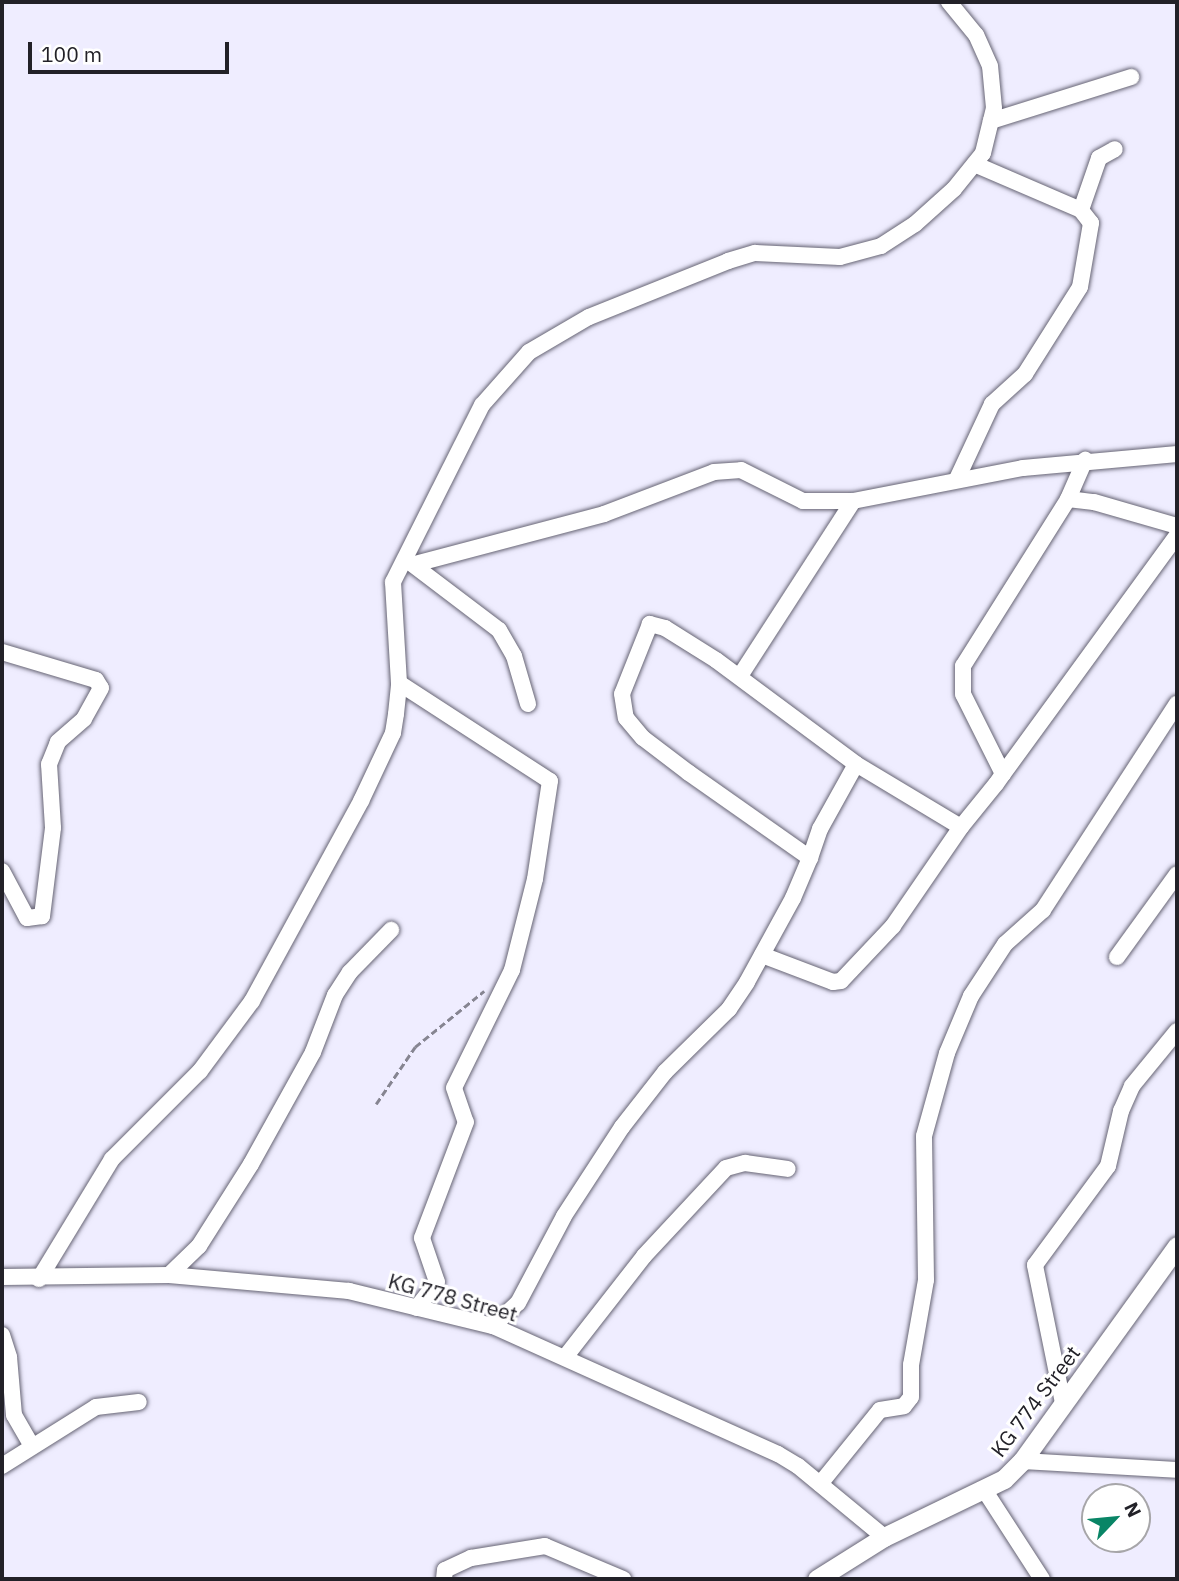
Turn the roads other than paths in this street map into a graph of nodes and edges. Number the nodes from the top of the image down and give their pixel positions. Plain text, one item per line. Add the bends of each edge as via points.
1 (949, 2) edge
2 (1131, 77) dead end
3 (991, 121) junction
4 (1115, 149) dead end
5 (974, 164) junction
6 (1081, 209) junction
7 (1177, 454) edge
8 (1085, 460) junction
9 (957, 479) junction
10 (1069, 499) junction
11 (853, 501) junction
12 (1177, 526) edge
13 (1177, 535) edge
14 (410, 562) junction
15 (2, 652) edge
16 (740, 676) junction
17 (399, 683) junction
18 (528, 704) dead end
19 (1177, 704) edge
20 (856, 764) junction
21 (1003, 774) junction
22 (961, 827) junction
23 (810, 858) junction
24 (2, 871) edge
25 (1177, 874) edge
26 (391, 930) dead end
27 (762, 955) junction
28 (1117, 957) dead end
29 (1177, 1031) edge
30 (788, 1169) dead end
31 (1177, 1246) edge
32 (169, 1275) junction
33 (2, 1277) edge
34 (39, 1279) junction
35 (417, 1308) junction
36 (493, 1326) junction
37 (2, 1335) edge
38 (566, 1356) junction
39 (139, 1402) dead end
40 (1063, 1403) junction
41 (31, 1445) junction
42 (1022, 1461) junction
43 (2, 1466) edge
44 (1177, 1470) edge
45 (820, 1484) junction
46 (985, 1491) junction
47 (884, 1537) junction
48 (444, 1579) edge
49 (623, 1579) edge
50 (817, 1579) edge
51 (1042, 1579) edge

1 - 3 street via 976,35 990,66
2 - 3 street
3 - 5 street via 983,152
4 - 6 street via 1099,158
5 - 6 street
5 - 14 street via 915,224 881,246 840,257 755,253 728,261 589,317 529,352 502,379 467,428
6 - 9 street via 1091,223 1080,287 1025,374 992,404
7 - 8 street
8 - 9 street
8 - 10 street
9 - 11 street
10 - 12 street
10 - 21 street via 963,666 963,694
11 - 14 street via 803,500 741,470 714,472 604,514
11 - 16 street
13 - 21 street
14 - 17 street via 393,582
14 - 18 street via 499,630 513,656
15 - 24 street via 96,680 101,688 84,719 58,742 49,764 54,828 42,916 27,918
16 - 20 street
16 - 23 street via 666,628 650,624 625,685 622,708 643,738
17 - 34 street via 393,733 380,762 252,1001 200,1071 112,1159
17 - 35 street via 550,781 535,879 512,970 454,1088 466,1122 422,1238 421,1246 437,1282
19 - 45 street via 1043,910 1005,944 971,996 947,1053 924,1136 926,1280 911,1365 911,1397 904,1406 880,1410
20 - 22 street
20 - 23 street via 820,829
21 - 22 street
22 - 27 street via 893,926 841,981
23 - 27 street
25 - 28 street
26 - 32 street via 350,972 335,995 313,1052 251,1164 199,1246
27 - 36 street via 729,1009 665,1072 622,1127 564,1216 518,1303
29 - 40 street via 1132,1086 1108,1166 1035,1265
30 - 38 street via 745,1163 726,1168 644,1256
31 - 40 street, KG 774 Street
32 - 34 street, KG 778 Street
32 - 35 street, KG 778 Street via 349,1291
33 - 34 street, KG 778 Street
35 - 36 street, KG 778 Street
36 - 38 street, KG 778 Street
37 - 41 street via 11,1366 14,1415
38 - 45 street, KG 778 Street via 778,1454
39 - 41 street via 96,1407
40 - 42 street, KG 774 Street
41 - 43 street
42 - 44 street
42 - 46 street, KG 774 Street
45 - 47 street, KG 778 Street
46 - 47 street, KG 774 Street
46 - 51 street
47 - 50 street, KG 774 Street
48 - 49 street via 446,1570 471,1558 545,1546

